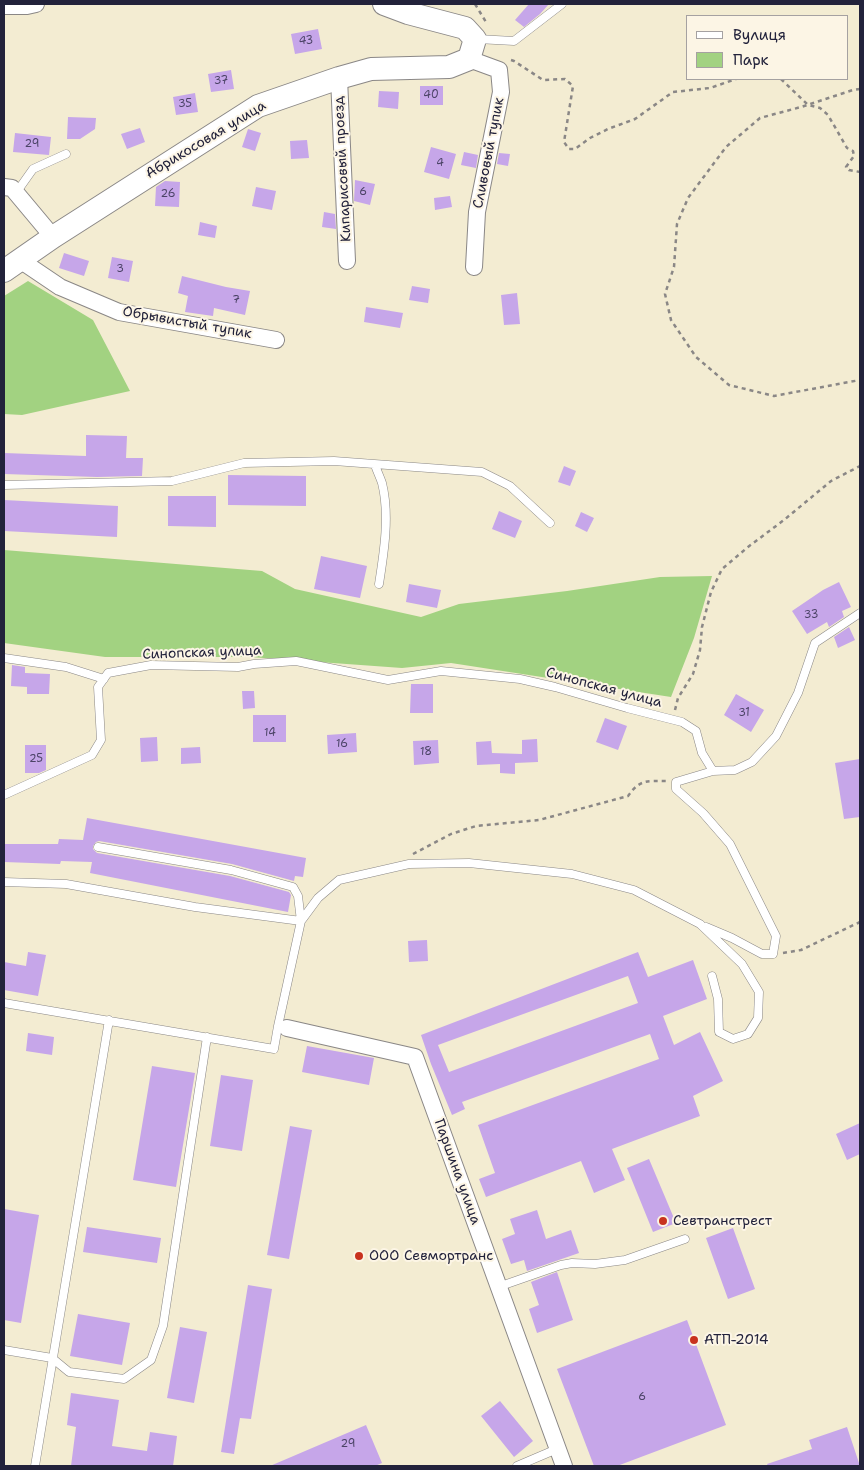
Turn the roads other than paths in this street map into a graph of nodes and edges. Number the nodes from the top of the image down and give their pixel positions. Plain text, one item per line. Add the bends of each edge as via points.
1 (36, 4) edge
2 (384, 4) edge
3 (562, 4) edge
4 (4, 6) edge
5 (478, 41) junction
6 (339, 78) junction
7 (66, 154) dead end
8 (10, 190) edge
9 (53, 236) junction
10 (347, 261) dead end
11 (12, 266) edge
12 (474, 267) dead end
13 (276, 340) dead end
14 (375, 465) junction
15 (4, 485) edge
16 (550, 523) dead end
17 (379, 584) dead end
18 (860, 613) edge
19 (4, 658) edge
20 (104, 679) junction
21 (713, 771) junction
22 (4, 795) edge
23 (98, 847) dead end
24 (4, 882) edge
25 (301, 921) junction
26 (700, 924) junction
27 (712, 976) dead end
28 (4, 1002) edge
29 (109, 1020) junction
30 (283, 1027) junction
31 (208, 1037) junction
32 (685, 1238) dead end
33 (498, 1286) junction
34 (4, 1350) edge
35 (52, 1358) junction
36 (558, 1449) junction
37 (35, 1466) edge
38 (517, 1466) edge
39 (564, 1466) edge

1 - 4 street
2 - 5 main road via 465,28
3 - 5 lane via 514,41
5 - 6 main road, Абрикосовая улица via 449,67 371,69
5 - 12 street, Сливовый тупик via 499,70 501,92 476,212
6 - 9 main road, Абрикосовая улица via 258,106
6 - 10 street, Кипарисовый проезд
7 - 8 lane via 33,169
8 - 9 street
9 - 11 main road, Абрикосовая улица
11 - 13 street, Обрывистый тупик via 118,312
14 - 15 lane via 334,461 244,463 172,481
14 - 16 lane via 482,472 510,486
14 - 17 lane via 382,483 385,513
18 - 21 lane via 815,643 798,693 776,736 752,762 735,770
19 - 20 lane via 66,667
20 - 21 lane, Синопская улица via 108,673 151,665 238,667 296,661 388,680 441,671 520,679 682,722 696,731 702,753
20 - 22 lane via 98,687 100,740 92,755
21 - 26 lane via 676,782 676,789 730,844 776,936 773,954 762,954
23 - 25 lane via 231,870 293,887 298,896
24 - 25 lane via 66,884 195,907
25 - 26 lane via 318,898 340,880 413,864 469,863 572,874 634,890
25 - 30 lane
26 - 27 lane via 742,964 759,992 758,1018 748,1034 733,1039 718,1032 718,999
28 - 29 lane
29 - 31 lane
29 - 35 lane
30 - 31 lane via 274,1049
30 - 33 street, Паршина улица via 415,1057
31 - 35 lane via 162,1326 151,1360 124,1379 69,1372
32 - 33 lane via 624,1260 561,1265
33 - 36 street, Паршина улица
34 - 35 lane
35 - 37 lane
36 - 38 lane
36 - 39 street, Паршина улица

